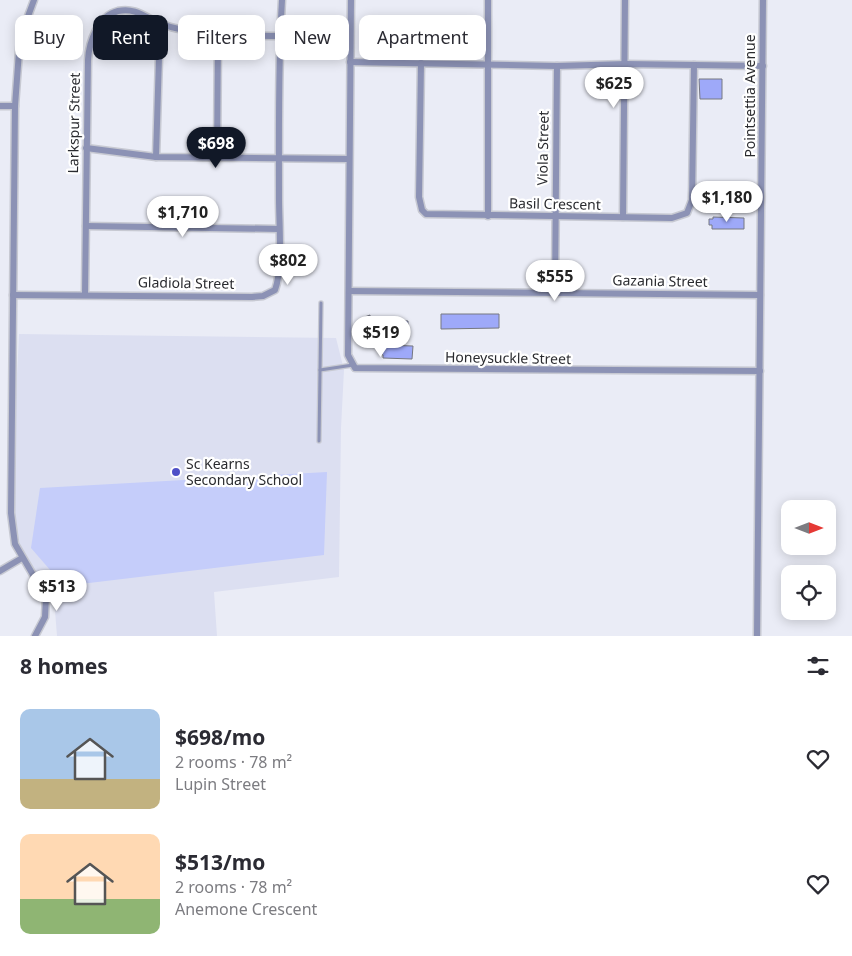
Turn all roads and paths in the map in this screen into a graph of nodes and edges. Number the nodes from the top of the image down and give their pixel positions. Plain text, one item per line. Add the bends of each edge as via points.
1 (34, 0) edge
2 (282, 0) edge
3 (351, 0) edge
4 (488, 0) edge
5 (625, 0) edge
6 (763, 0) edge
7 (111, 15) edge
8 (145, 15) edge
9 (281, 15) edge
10 (93, 39) edge
11 (159, 60) edge
12 (218, 60) edge
13 (280, 60) edge
14 (350, 62) junction
15 (421, 63) junction
16 (489, 63) junction
17 (626, 64) junction
18 (694, 65) junction
19 (557, 66) junction
20 (763, 66) junction
21 (0, 106) edge
22 (15, 106) junction
23 (86, 148) junction
24 (156, 157) junction
25 (217, 159) junction
26 (348, 159) junction
27 (279, 160) junction
28 (488, 216) junction
29 (623, 217) junction
30 (555, 218) junction
31 (86, 226) junction
32 (279, 229) junction
33 (349, 291) junction
34 (556, 291) junction
35 (84, 294) junction
36 (13, 295) junction
37 (760, 295) junction
38 (320, 303) dead end
39 (353, 365) junction
40 (320, 370) junction
41 (760, 372) junction
42 (319, 441) dead end
43 (22, 558) junction
44 (0, 571) edge
45 (35, 636) edge
46 (757, 636) edge

1 - 22 street via 20,38
2 - 9 street, Gladiola Street
3 - 14 street
4 - 16 street
5 - 17 street
6 - 20 street, Pointsettia Avenue
7 - 8 street, Larkspur Street via 126,10
10 - 23 street, Larkspur Street via 88,50
11 - 24 street
12 - 25 street
13 - 27 street, Gladiola Street
14 - 15 street
14 - 26 street
15 - 16 street
15 - 28 street, Basil Crescent via 419,197 422,210 434,215
16 - 19 street
16 - 28 street
17 - 18 street
17 - 19 street
17 - 29 street
18 - 20 street
18 - 29 street, Basil Crescent via 692,200 689,210 672,218
19 - 30 street, Viola Street
20 - 37 street, Pointsettia Avenue
21 - 22 street
22 - 36 street
23 - 24 street
23 - 31 street, Larkspur Street
24 - 25 street
25 - 27 street
26 - 27 street
26 - 33 street
27 - 32 street, Gladiola Street
28 - 30 street, Basil Crescent
29 - 30 street, Basil Crescent
30 - 34 street, Viola Street
31 - 32 street
31 - 35 street, Larkspur Street
32 - 35 street, Gladiola Street via 277,285 271,294
33 - 34 street, Gazania Street
33 - 39 street via 348,355
34 - 37 street, Gazania Street
35 - 36 street, Gladiola Street
36 - 43 street via 11,522 13,538
37 - 41 street, Pointsettia Avenue
38 - 40 lane
39 - 40 lane
39 - 41 street, Honeysuckle Street via 361,368
40 - 42 lane
41 - 46 street, Pointsettia Avenue
43 - 44 street
43 - 45 street via 46,597 46,613

